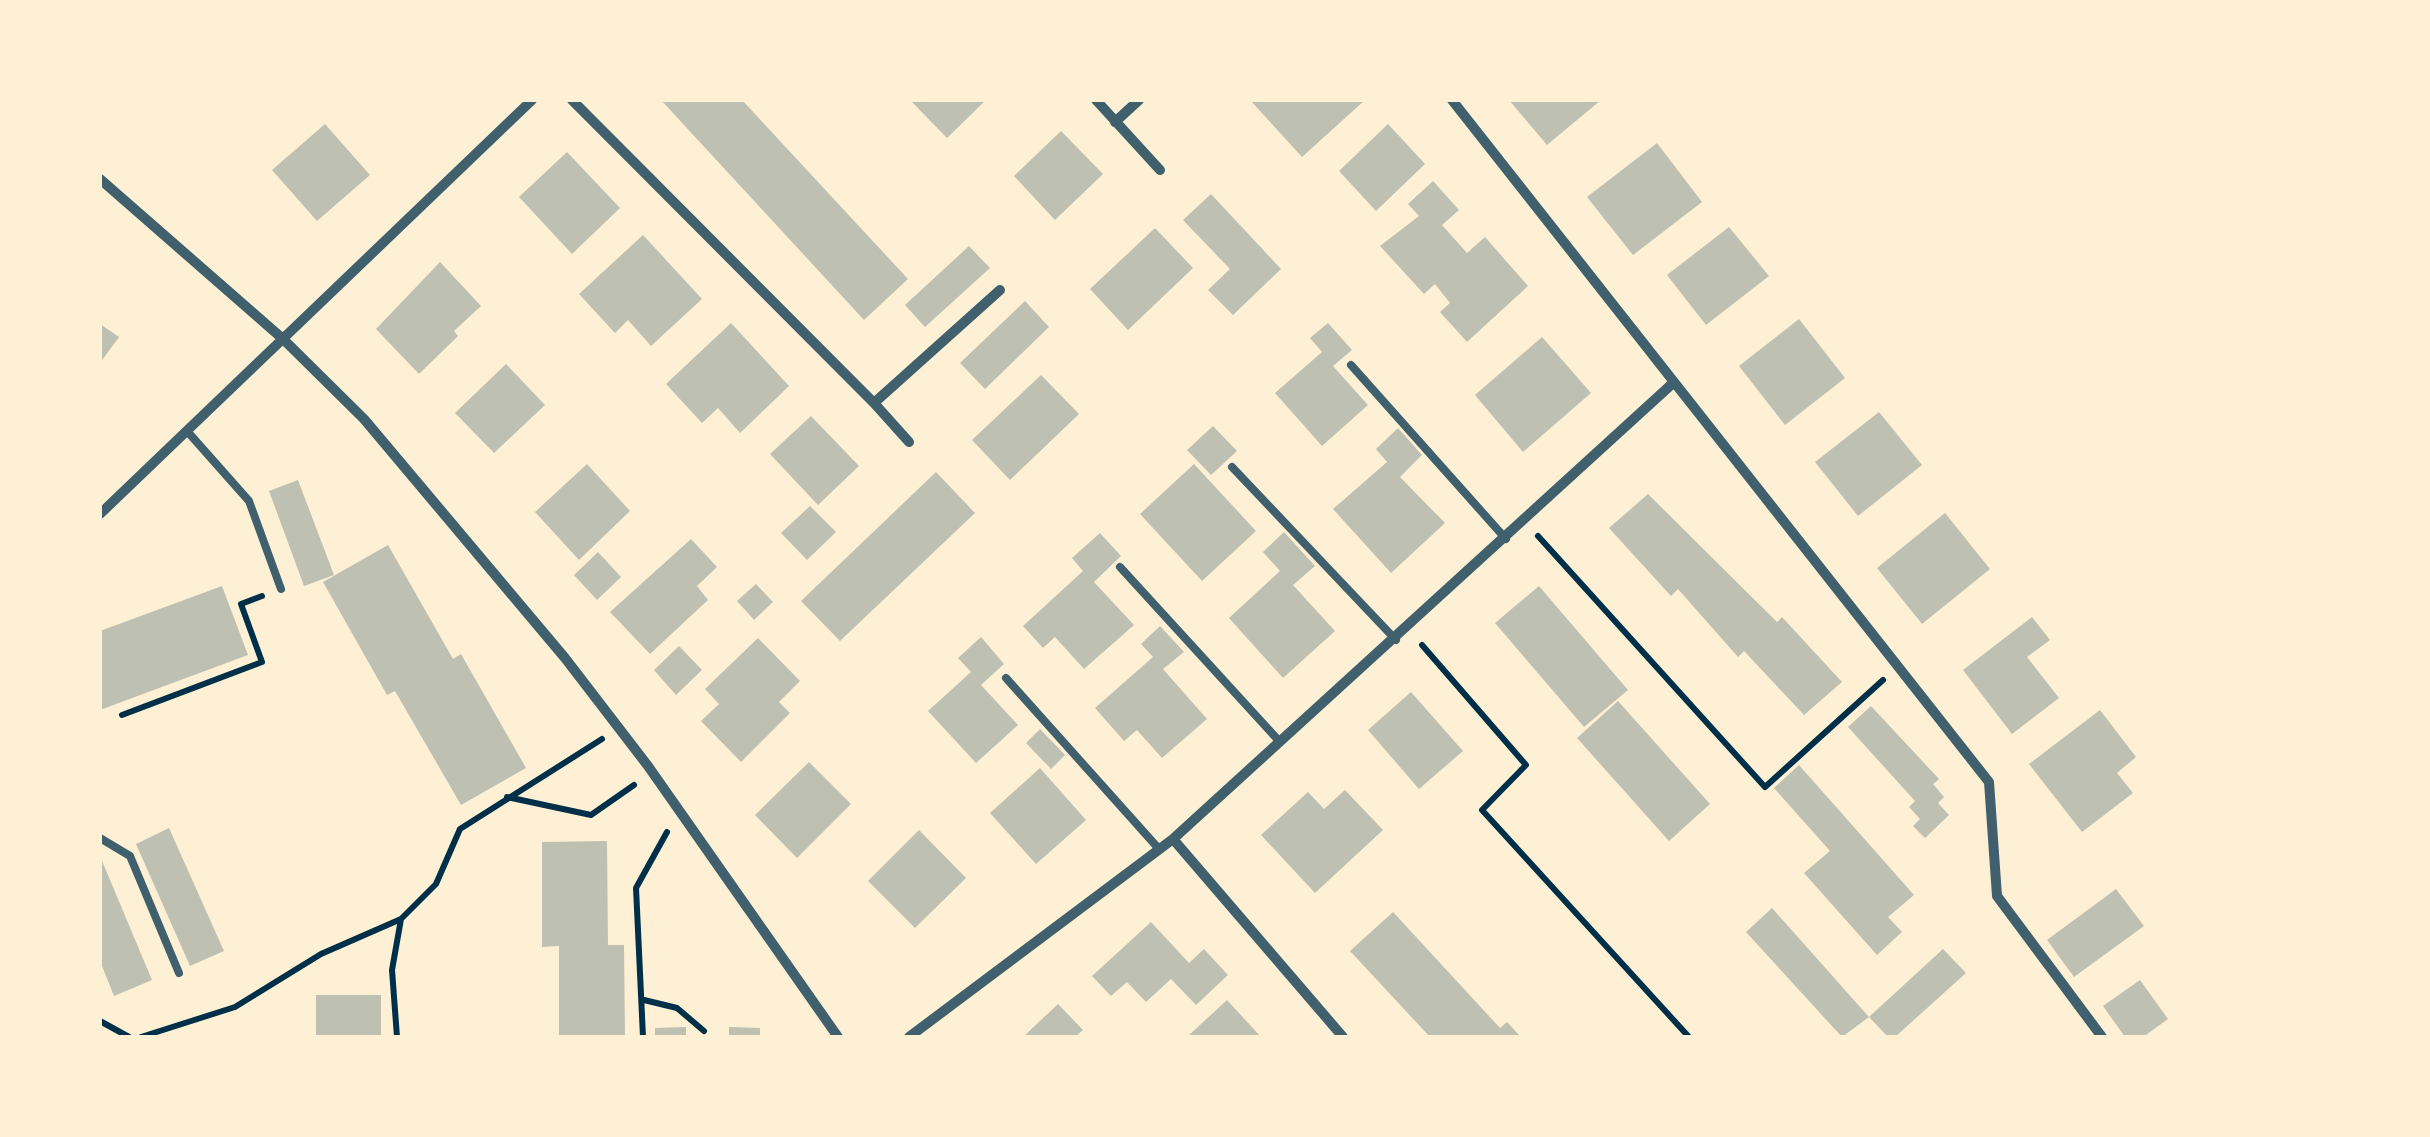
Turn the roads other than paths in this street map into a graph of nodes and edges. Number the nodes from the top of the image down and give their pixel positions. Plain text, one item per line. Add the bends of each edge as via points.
1 (532, 100) edge
2 (572, 100) edge
3 (1096, 100) edge
4 (1139, 100) edge
5 (1452, 100) edge
6 (1115, 122) junction
7 (1160, 170) dead end
8 (100, 178) edge
9 (1000, 290) dead end
10 (283, 338) junction
11 (1351, 365) dead end
12 (1672, 384) junction
13 (874, 403) junction
14 (186, 431) junction
15 (909, 442) dead end
16 (1232, 467) dead end
17 (100, 514) edge
18 (1506, 539) junction
19 (1120, 566) dead end
20 (280, 589) road end
21 (1396, 640) junction
22 (1006, 678) dead end
23 (1280, 742) junction
24 (100, 838) edge
25 (1173, 839) junction
26 (1160, 848) junction
27 (179, 973) dead end
28 (838, 1037) edge
29 (909, 1037) edge
30 (1343, 1037) edge
31 (2102, 1037) edge

1 - 10 street
2 - 13 street
3 - 6 street
4 - 6 street
5 - 12 street
6 - 7 street
8 - 10 street
9 - 13 street
10 - 14 street
10 - 28 street via 364,419 619,729
11 - 18 lane
12 - 18 street
12 - 31 street via 1989,782 1997,896
13 - 15 street
14 - 17 street
14 - 20 lane via 249,501
16 - 21 lane
18 - 21 street
19 - 23 lane
21 - 23 street
22 - 26 lane
23 - 25 street
24 - 27 lane via 130,856
25 - 26 street
25 - 30 street
26 - 29 street

